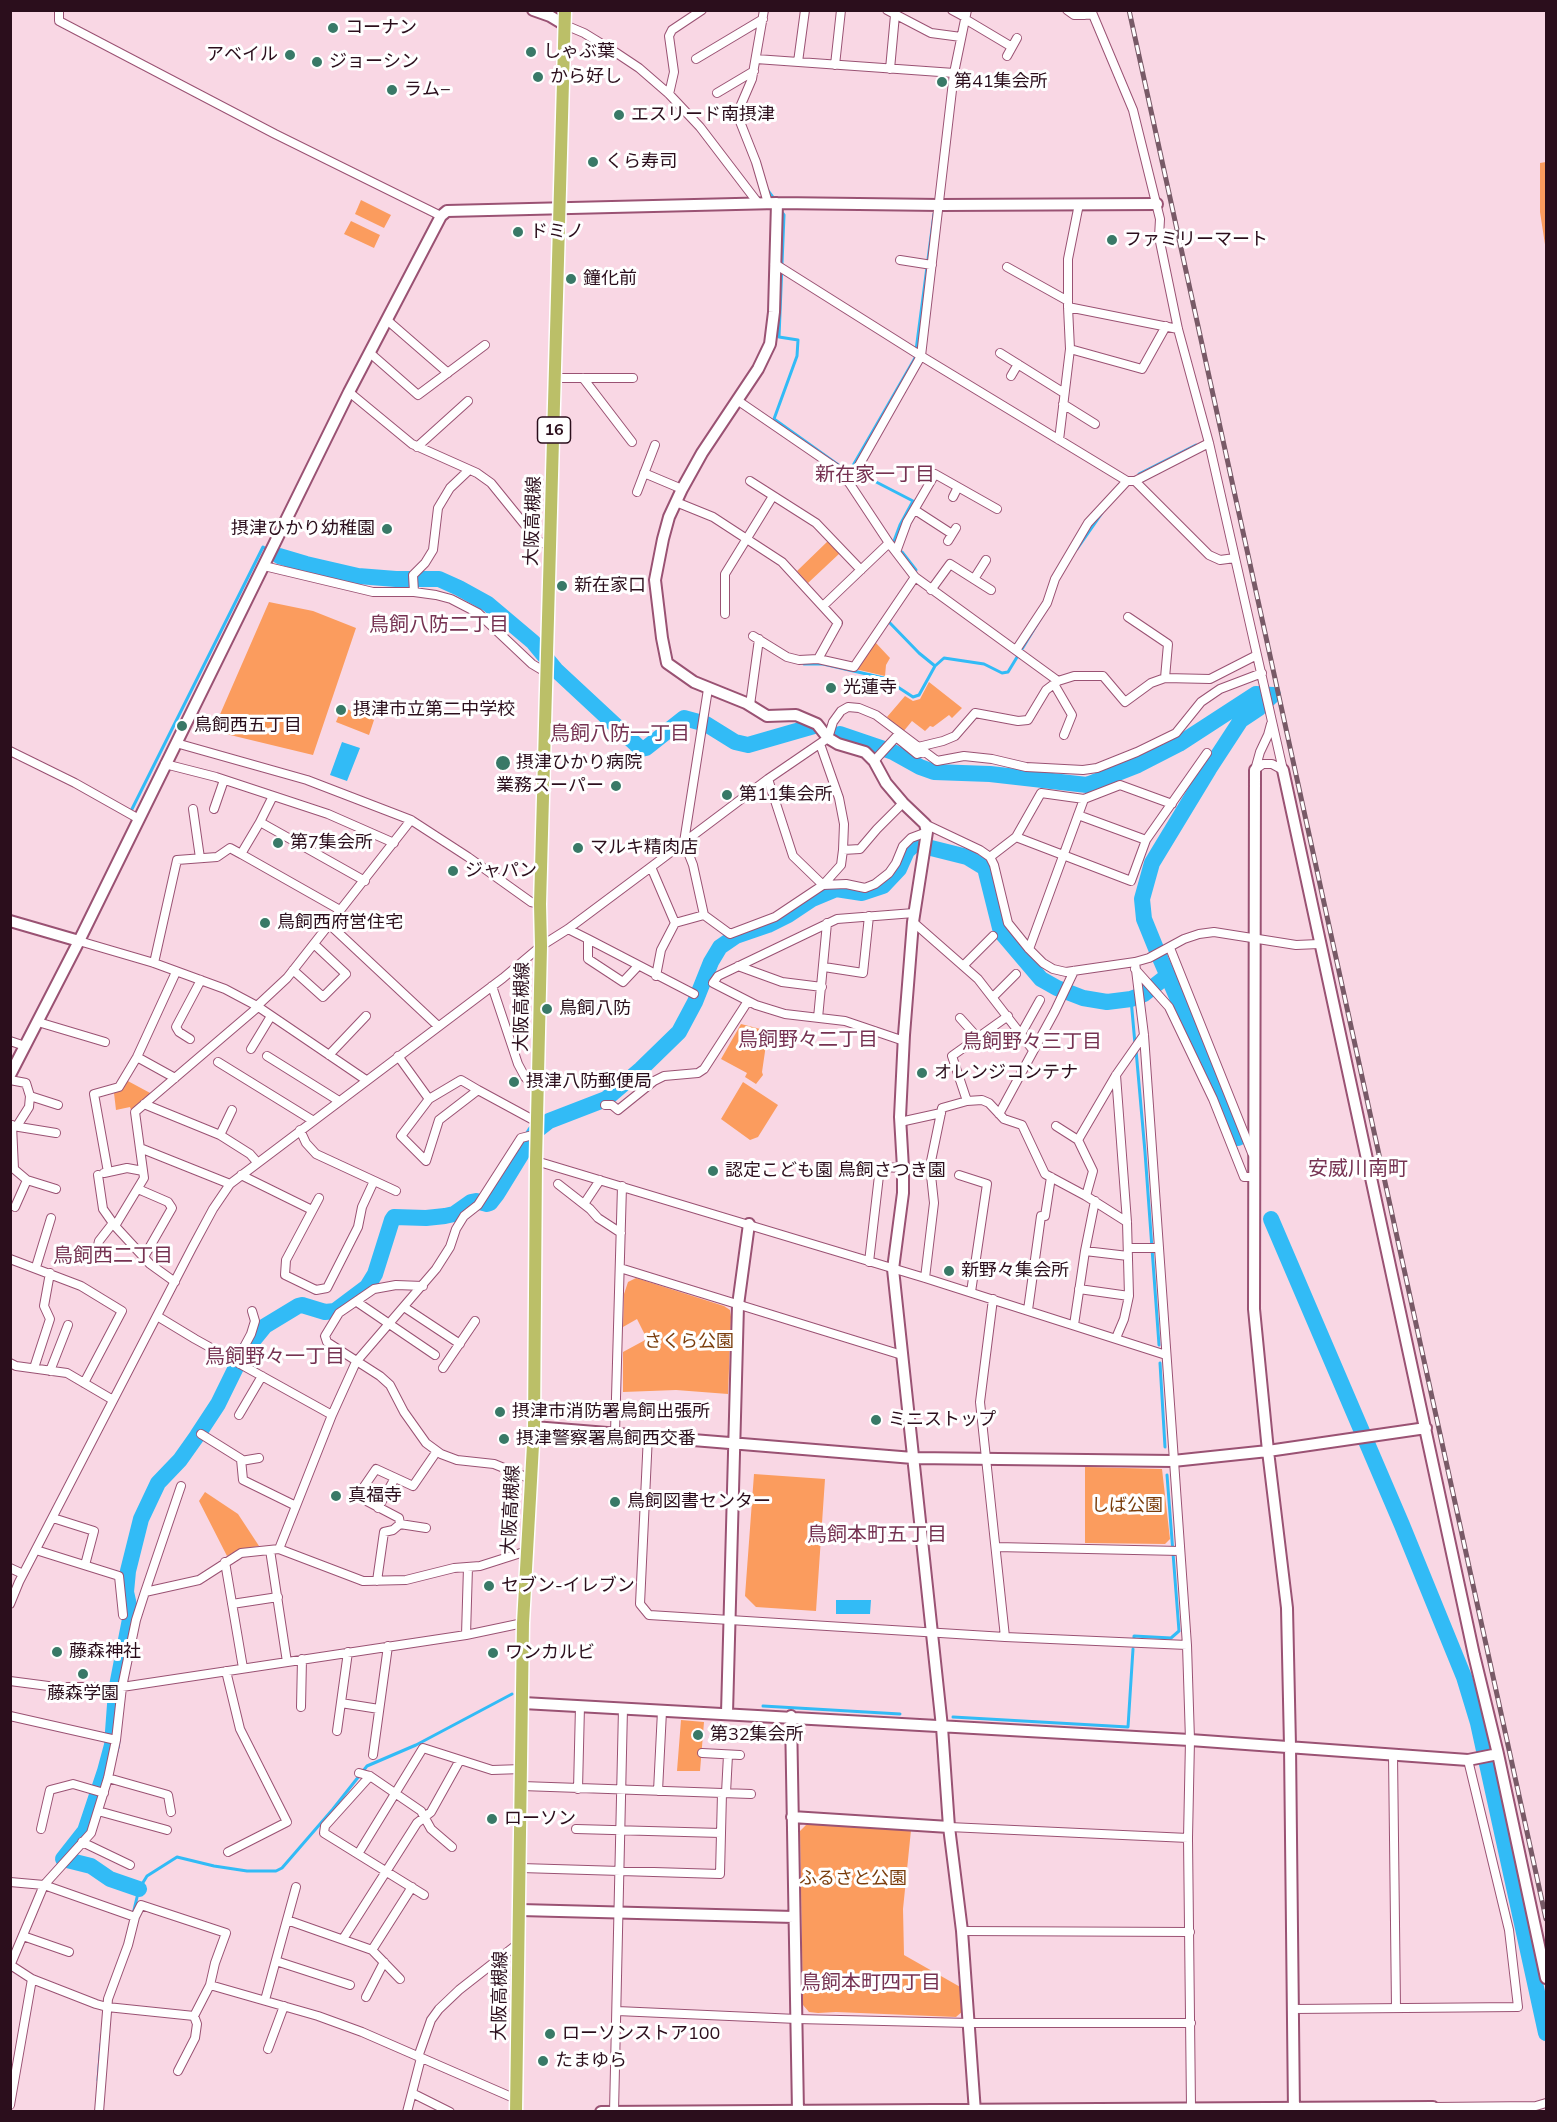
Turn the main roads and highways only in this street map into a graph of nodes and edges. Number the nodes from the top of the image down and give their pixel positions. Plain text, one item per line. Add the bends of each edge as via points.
1 (566, 10) edge
2 (516, 2105) edge

1 - 2 main road, 大阪高槻線 / 16 via 540,904 534,1427 524,1623

